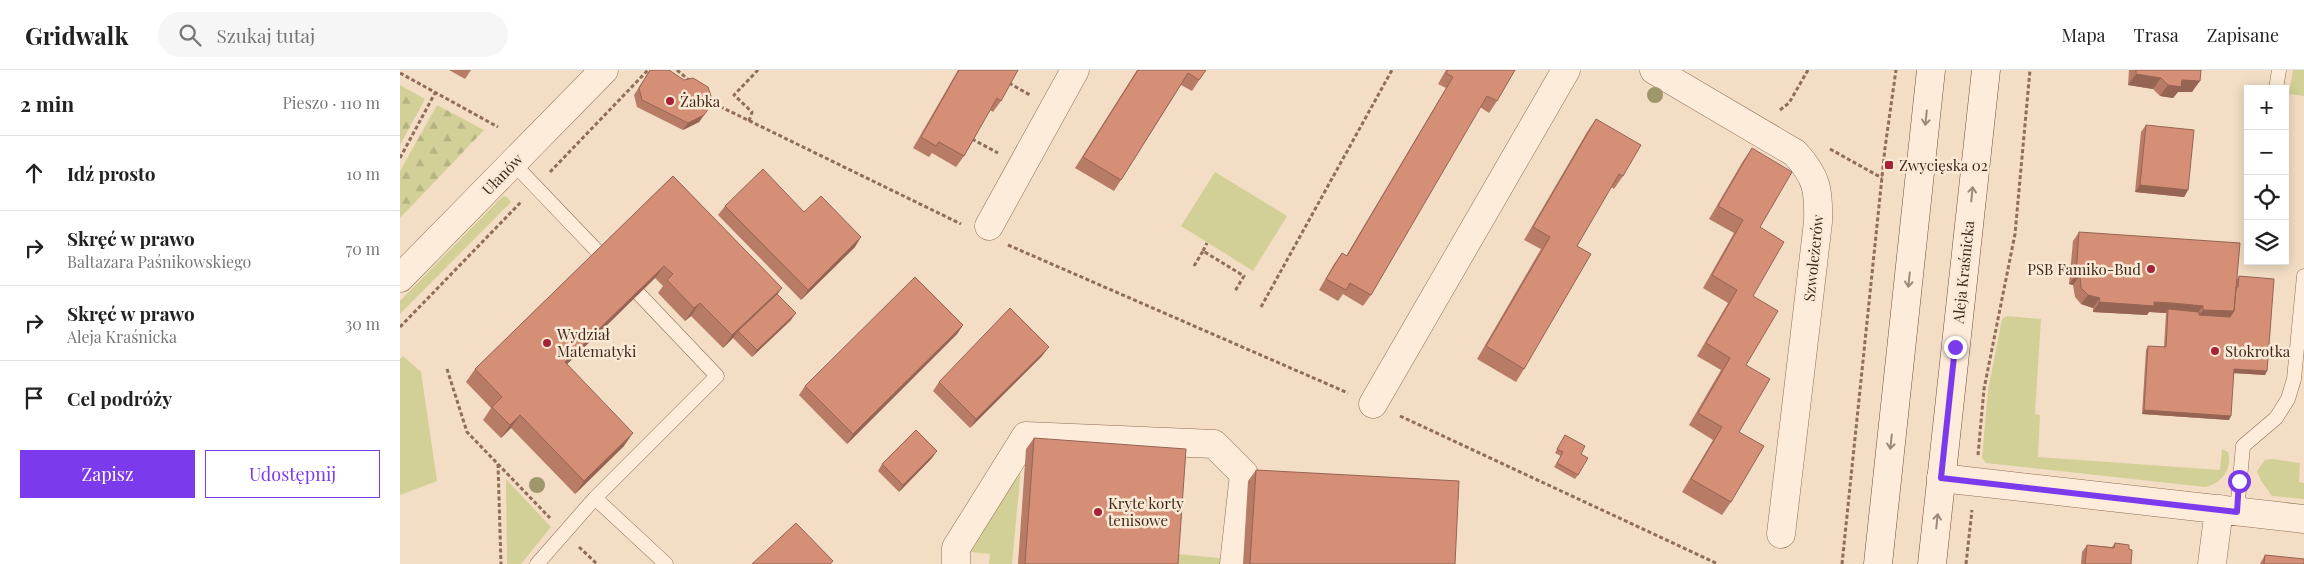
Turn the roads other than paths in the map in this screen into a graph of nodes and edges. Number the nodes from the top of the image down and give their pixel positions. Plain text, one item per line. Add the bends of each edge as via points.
1 (604, 70) edge
2 (1075, 70) edge
3 (1566, 70) edge
4 (1654, 70) edge
5 (1931, 70) edge
6 (1986, 70) edge
7 (2279, 70) edge
8 (2277, 85) edge
9 (513, 163) junction
10 (988, 233) road end
11 (600, 254) edge
12 (2304, 276) edge
13 (400, 278) edge
14 (639, 294) edge
15 (1373, 404) road end
16 (1941, 478) junction
17 (595, 498) junction
18 (2228, 510) junction
19 (2304, 519) edge
20 (1781, 534) dead end
21 (537, 564) edge
22 (666, 564) edge
23 (956, 564) edge
24 (1234, 564) edge
25 (1878, 564) edge
26 (1932, 564) edge
27 (2212, 564) edge

1 - 9 street, Ułanów
2 - 10 street
3 - 15 street
4 - 20 street, Szwoleżerów via 1795,153 1816,181 1818,222
5 -> 25 street
16 -> 6 street, Aleja Kraśnicka
7 - 8 lane
9 - 11 lane
9 - 13 street, Ułanów
12 - 18 lane via 2294,379 2288,399 2276,418 2243,446
14 - 17 lane via 716,376
16 - 18 street
26 -> 16 street, Aleja Kraśnicka
17 - 21 lane
17 - 22 lane
18 - 19 street
18 - 27 street
23 - 24 street via 956,548 1026,436 1214,444 1244,474

